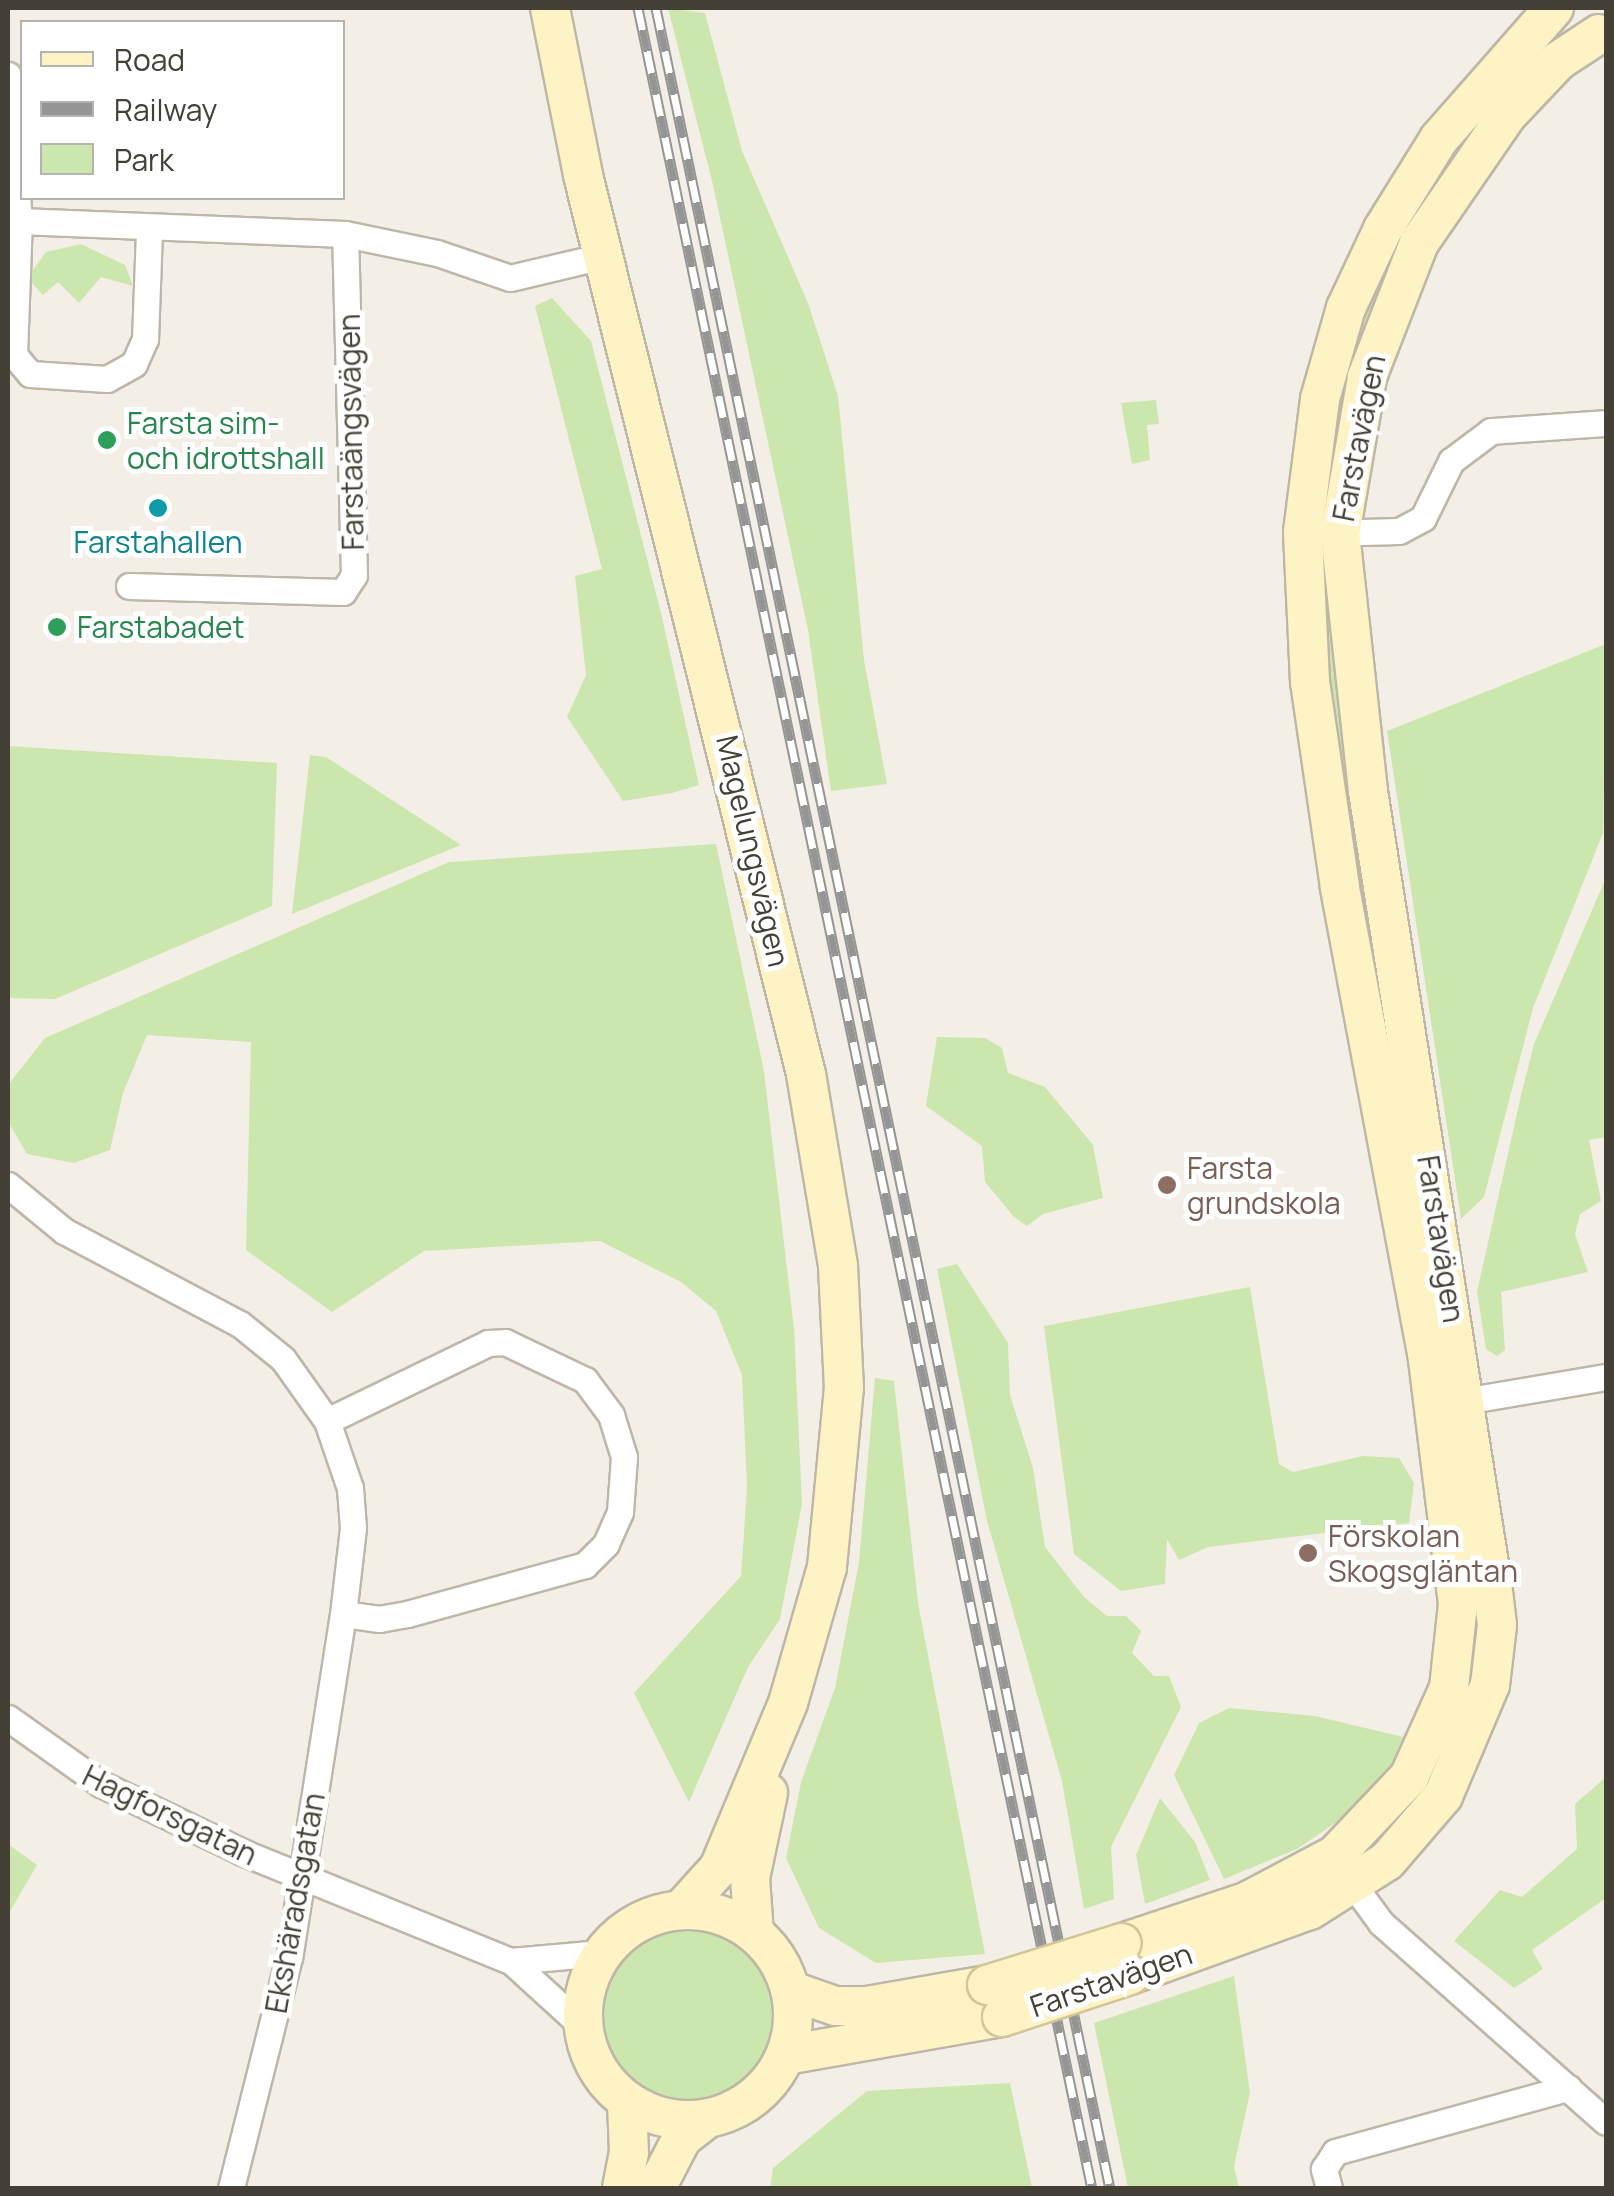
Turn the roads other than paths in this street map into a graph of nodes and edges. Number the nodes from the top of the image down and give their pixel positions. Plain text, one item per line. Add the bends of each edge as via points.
1 (550, 8) edge
2 (1554, 8) edge
3 (1567, 8) edge
4 (1603, 34) edge
5 (9, 78) edge
6 (19, 221) junction
7 (148, 231) junction
8 (346, 234) junction
9 (604, 256) junction
10 (1606, 423) edge
11 (1321, 533) junction
12 (129, 586) dead end
13 (8, 1184) edge
14 (1606, 1377) edge
15 (1448, 1404) junction
16 (327, 1421) junction
17 (343, 1614) junction
18 (788, 1703) junction
19 (8, 1718) edge
20 (1344, 1871) junction
21 (300, 1878) junction
22 (682, 1909) junction
23 (754, 1932) junction
24 (601, 1953) junction
25 (511, 1961) junction
26 (792, 1991) junction
27 (994, 2001) junction
28 (581, 2025) junction
29 (786, 2055) junction
30 (1568, 2088) junction
31 (627, 2103) junction
32 (704, 2121) junction
33 (1606, 2122) edge
34 (231, 2188) edge
35 (622, 2188) edge
36 (656, 2188) edge
37 (1330, 2188) edge

1 - 9 street, Magelungsvägen
2 - 11 street, Farstavägen via 1439,139 1383,229 1346,308 1320,399
3 - 4 street, Farstavägen via 1582,28
4 - 11 street, Farstavägen via 1558,61 1507,115 1419,244 1367,376
5 - 6 street
6 - 7 street
6 - 7 street via 14,355 30,374 64,378 107,379 134,364 146,339
7 - 8 street
8 - 9 street via 398,242 510,278
8 - 12 street, Farstaängsvägen via 354,576 344,592
9 - 18 street, Magelungsvägen via 751,836 831,1205 844,1387 836,1504 828,1567
10 - 11 street via 1491,431 1451,461 1423,518 1399,531
11 - 15 street, Farstavägen via 1310,682
13 - 16 street, Ekshäradsgatan via 121,1266 240,1324 283,1359
14 - 15 street
15 - 20 street, Farstavägen via 1497,1625 1490,1686 1443,1796 1414,1834
16 - 17 street, Ekshäradsgatan via 350,1488 353,1528
16 - 17 street via 488,1344 505,1342 585,1380 611,1414 624,1457 620,1512 606,1544 585,1565 408,1614
17 - 21 street, Ekshäradsgatan
18 - 22 street, Magelungsvägen via 719,1868
18 - 23 street, Magelungsvägen via 750,1878
19 - 21 street, Hagforsgatan via 101,1784
20 - 27 street, Farstavägen, bridge via 1246,1902 1126,1959
20 - 30 street via 1381,1923
21 - 25 street, Hagforsgatan
21 - 34 street, Ekshäradsgatan via 274,2029
22 - 23 street via 725,1916
22 - 24 street via 638,1924
23 - 26 street
24 - 25 street, Hagforsgatan
24 - 28 street via 584,1988
25 - 28 street, Hagforsgatan
26 - 27 street, Farstavägen via 835,2006
26 - 29 street
27 - 29 street, Farstavägen
28 - 31 street via 596,2066
29 - 32 street via 745,2106
30 - 33 street
30 - 37 street via 1336,2152 1324,2169
31 - 32 street via 668,2120
31 - 35 street
32 - 36 street via 682,2138

